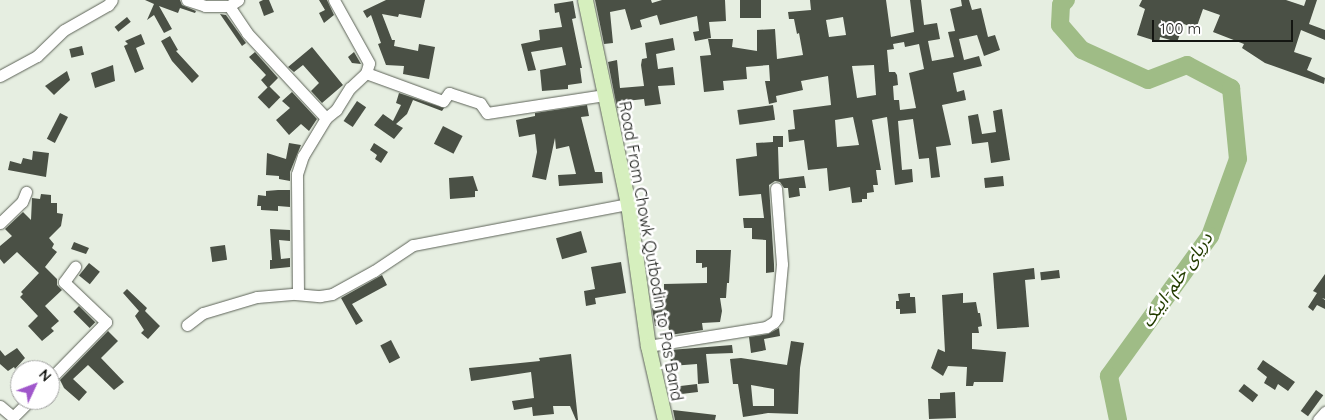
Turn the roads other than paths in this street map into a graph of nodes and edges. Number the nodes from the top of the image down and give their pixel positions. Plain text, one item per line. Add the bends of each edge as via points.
1 (112, 0) edge
2 (187, 0) edge
3 (334, 0) edge
4 (585, 0) edge
5 (233, 3) edge
6 (1, 72) edge
7 (366, 73) junction
8 (604, 95) junction
9 (326, 118) junction
10 (776, 188) dead end
11 (26, 192) dead end
12 (628, 204) junction
13 (0, 223) edge
14 (75, 267) dead end
15 (298, 294) junction
16 (187, 325) dead end
17 (648, 346) junction
18 (60, 369) edge
19 (0, 406) edge
20 (20, 410) edge
21 (665, 420) edge

1 - 6 street via 64,30 37,56
2 - 5 street via 205,6
3 - 7 street via 369,63
4 - 8 main road, Road From Chowk Qutbodin to Pas Band
5 - 9 street via 247,33
7 - 8 street via 443,101 450,93 480,103 487,113
7 - 9 street
8 - 12 main road, Road From Chowk Qutbodin to Pas Band
9 - 15 street via 303,156 297,174
10 - 17 street via 782,264 774,322 766,327
11 - 13 street via 22,202
12 - 15 street via 413,245 332,294
12 - 17 main road, Road From Chowk Qutbodin to Pas Band
14 - 18 street via 64,282 106,322
15 - 16 street via 257,297 203,313
17 - 21 main road, Road From Chowk Qutbodin to Pas Band
19 - 20 street via 13,417

